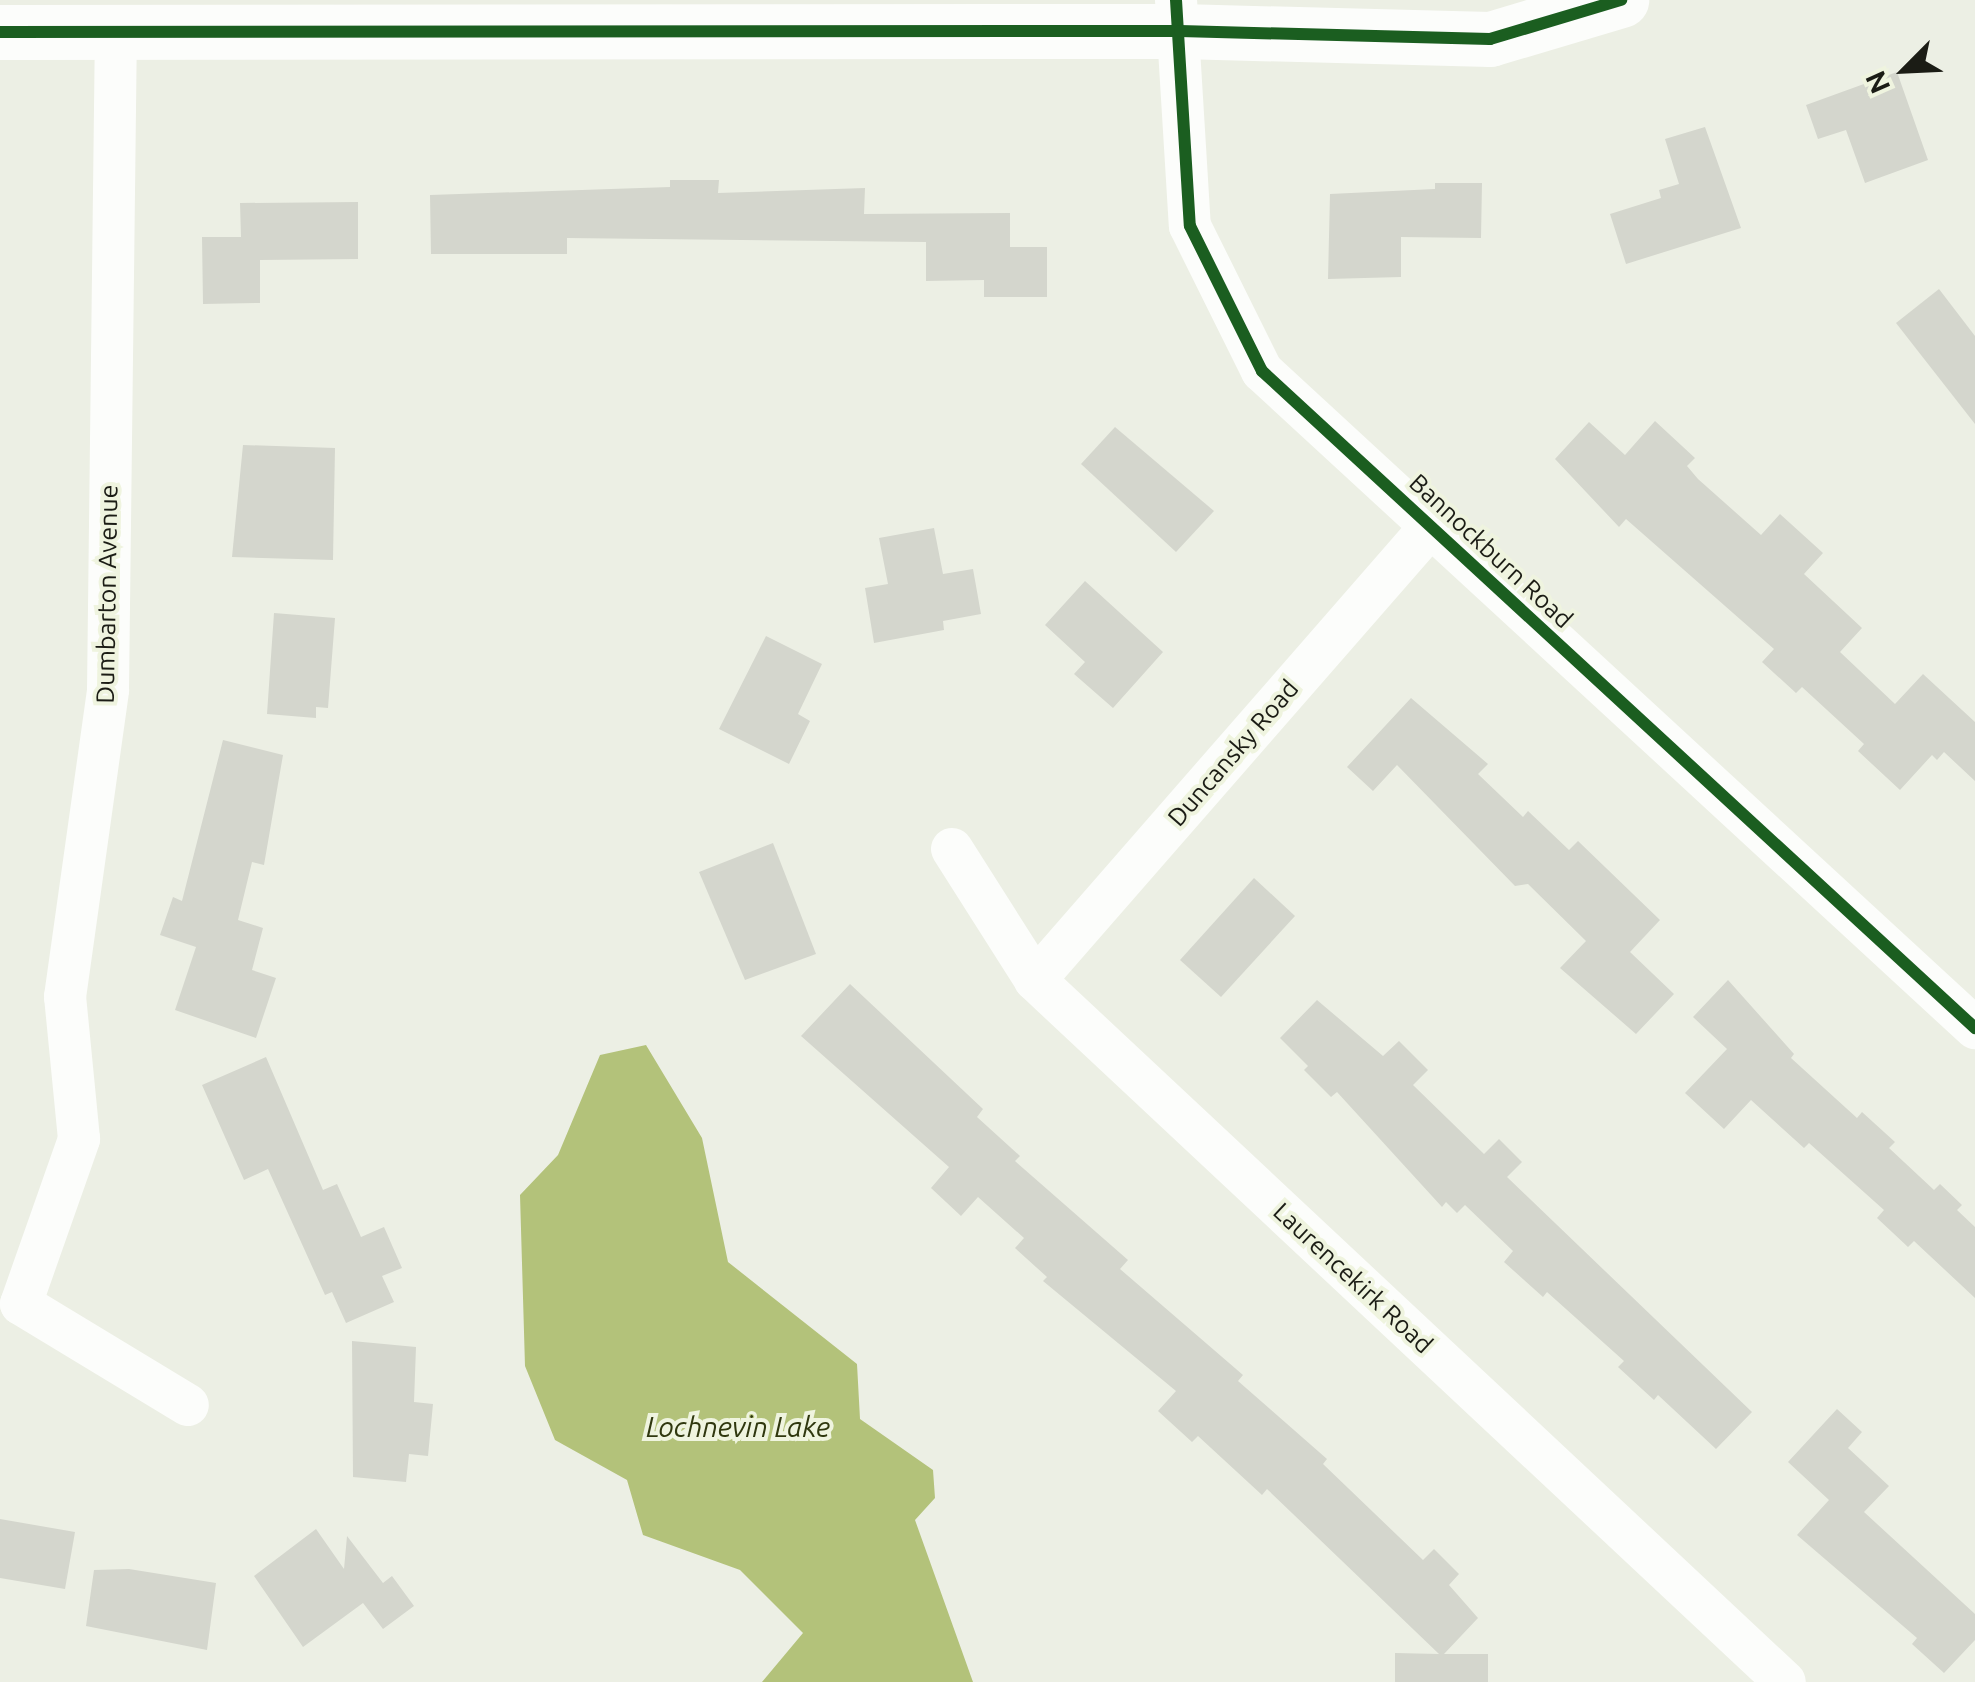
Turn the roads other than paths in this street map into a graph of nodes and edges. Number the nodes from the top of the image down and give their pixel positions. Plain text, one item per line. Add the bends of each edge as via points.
1 (1621, 0) edge
2 (1178, 15) edge
3 (116, 30) junction
4 (0, 32) edge
5 (1431, 526) junction
6 (952, 849) dead end
7 (1035, 980) junction
8 (1975, 1028) edge
9 (11, 1306) edge
10 (188, 1405) dead end
11 (1785, 1682) edge

1 - 2 street via 1490,39
2 - 3 street
2 - 5 street, Bannockburn Road via 1190,226 1262,371
3 - 4 street
3 - 9 street, Dumbarton Avenue via 108,690 65,997 79,1139
5 - 7 street, Duncansky Road
5 - 8 street, Bannockburn Road
6 - 7 street, Laurencekirk Road
7 - 11 street, Laurencekirk Road
9 - 10 street

